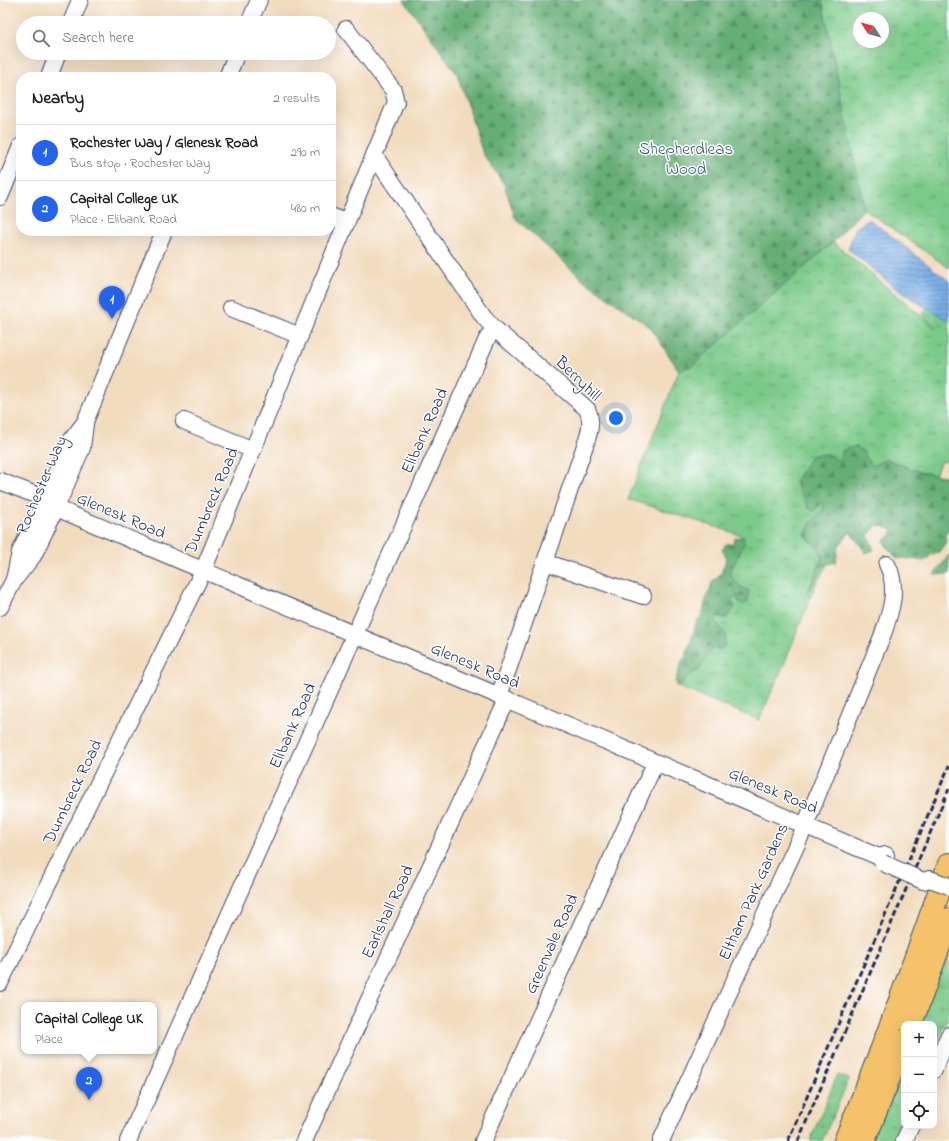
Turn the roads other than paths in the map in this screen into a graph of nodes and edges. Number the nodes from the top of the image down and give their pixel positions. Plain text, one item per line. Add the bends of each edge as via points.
1 (80, 0) edge
2 (259, 0) edge
3 (73, 16) edge
4 (253, 16) edge
5 (346, 29) dead end
6 (55, 60) edge
7 (234, 60) edge
8 (51, 72) edge
9 (229, 72) edge
10 (374, 155) junction
11 (16, 158) edge
12 (0, 197) edge
13 (336, 218) edge
14 (346, 223) junction
15 (162, 236) edge
16 (231, 308) dead end
17 (494, 328) junction
18 (300, 336) junction
19 (184, 421) dead end
20 (253, 450) junction
21 (0, 481) edge
22 (51, 504) junction
23 (545, 562) junction
24 (887, 564) dead end
25 (203, 571) junction
26 (643, 596) dead end
27 (0, 607) edge
28 (355, 635) junction
29 (503, 698) junction
30 (655, 763) junction
31 (805, 825) junction
32 (949, 864) edge
33 (949, 886) edge
34 (949, 919) edge
35 (0, 983) edge
36 (911, 1021) edge
37 (949, 1035) edge
38 (901, 1048) edge
39 (937, 1063) edge
40 (910, 1129) edge
41 (128, 1141) edge
42 (304, 1141) edge
43 (483, 1141) edge
44 (661, 1141) edge
45 (845, 1141) edge
46 (864, 1141) edge
47 (904, 1141) edge

1 - 3 street
2 - 4 street
5 - 10 street, Dumbreck Road via 396,96 396,102
6 - 8 street
7 - 9 street
10 - 14 street, Dumbreck Road
10 - 17 street, Berryhill
11 - 12 street
13 - 14 street
14 - 18 street, Dumbreck Road
15 - 22 street, Rochester Way via 85,422 82,448
16 - 18 street
17 - 23 street, Berryhill via 587,409 591,416 591,426
17 - 28 street, Elibank Road
18 - 20 street, Dumbreck Road
19 - 20 street
20 - 25 street, Dumbreck Road
21 - 22 street, Glenesk Road
22 - 25 street, Glenesk Road
22 - 27 street, Rochester Way via 33,556 14,580
23 - 26 street
23 - 29 street, Berryhill
24 - 31 street, Eltham Park Gardens via 893,582 892,605 883,634
25 - 28 street, Glenesk Road
25 - 35 street, Dumbreck Road
28 - 29 street, Glenesk Road
28 - 41 street, Elibank Road
29 - 30 street, Glenesk Road
29 - 42 street, Earlshall Road
30 - 31 street, Glenesk Road
30 - 43 street, Greenvale Road
31 - 33 street, Glenesk Road, bridge via 883,858 927,872 930,879
31 - 44 street, Eltham Park Gardens
32 - 45 highway via 911,973
34 - 36 highway
37 - 39 street
38 - 46 highway
40 - 47 street

